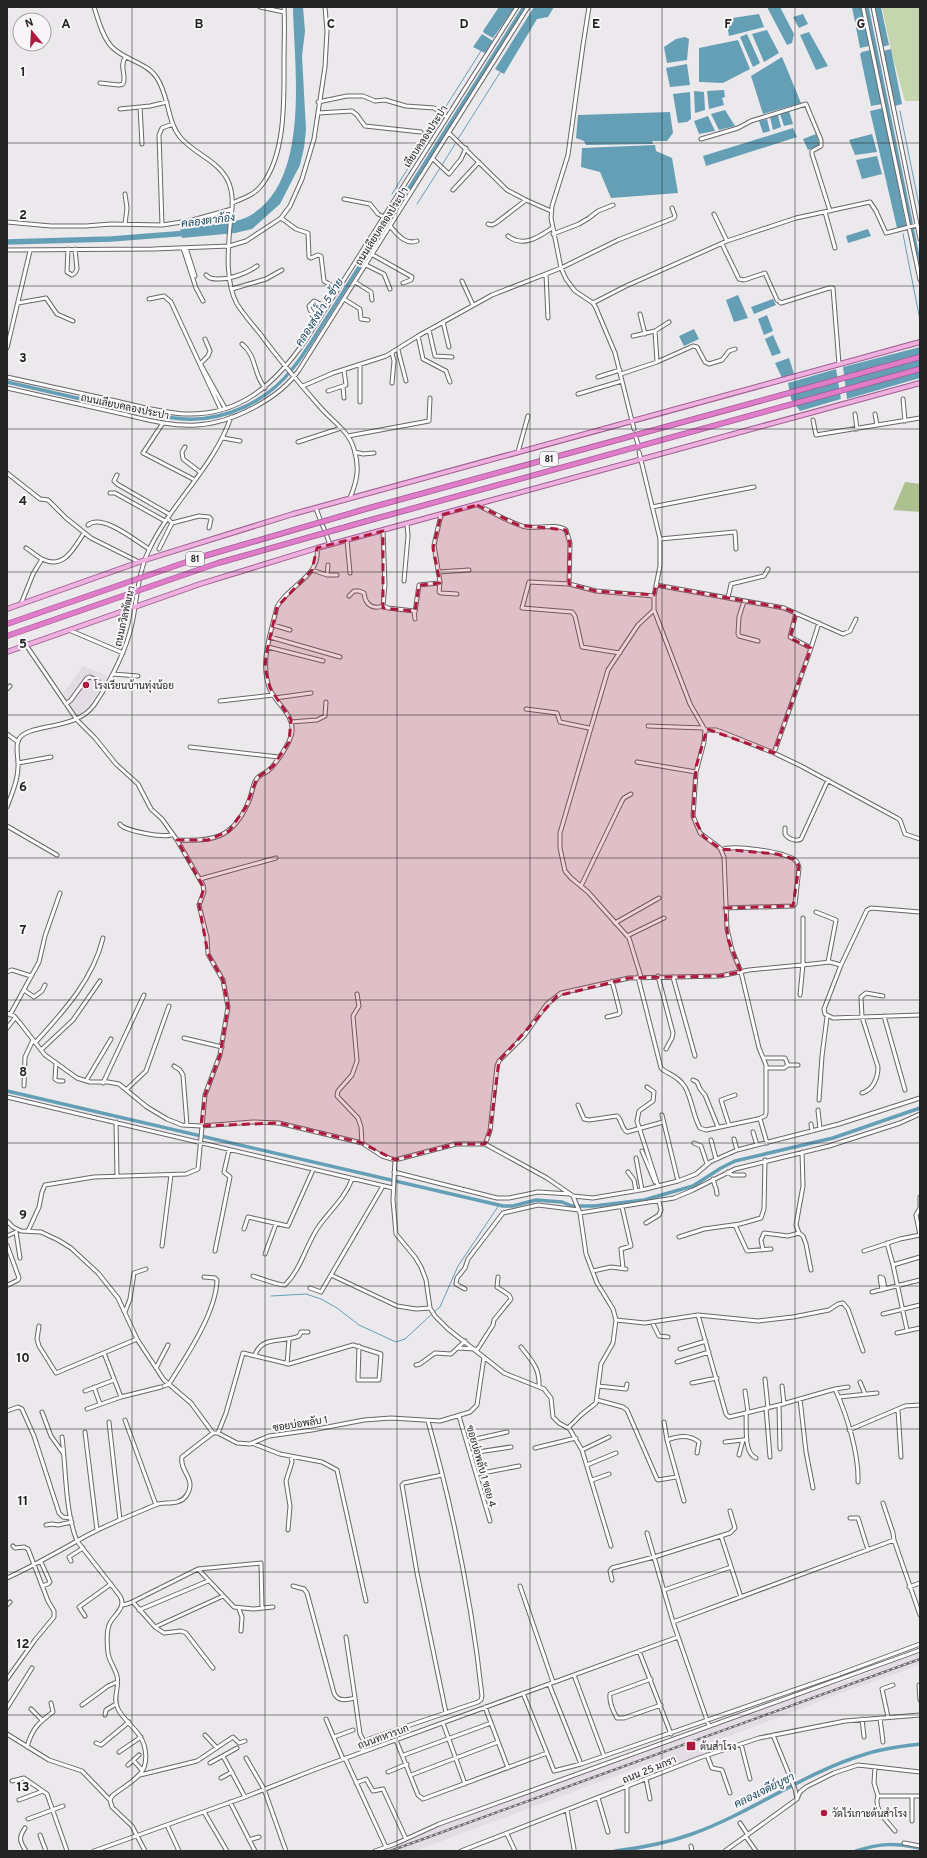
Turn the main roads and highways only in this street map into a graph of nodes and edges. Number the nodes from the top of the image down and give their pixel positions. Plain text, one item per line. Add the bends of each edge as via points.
1 (920, 342) edge
2 (920, 357) edge
3 (920, 369) edge
4 (920, 383) edge
5 (7, 609) edge
6 (7, 624) edge
7 (7, 636) edge
8 (7, 652) edge

1 - 5 main road via 208,539
2 - 6 highway, 81, bridge via 362,510 201,557
3 - 7 highway, 81, bridge via 218,563
4 - 8 main road via 317,548 200,584

